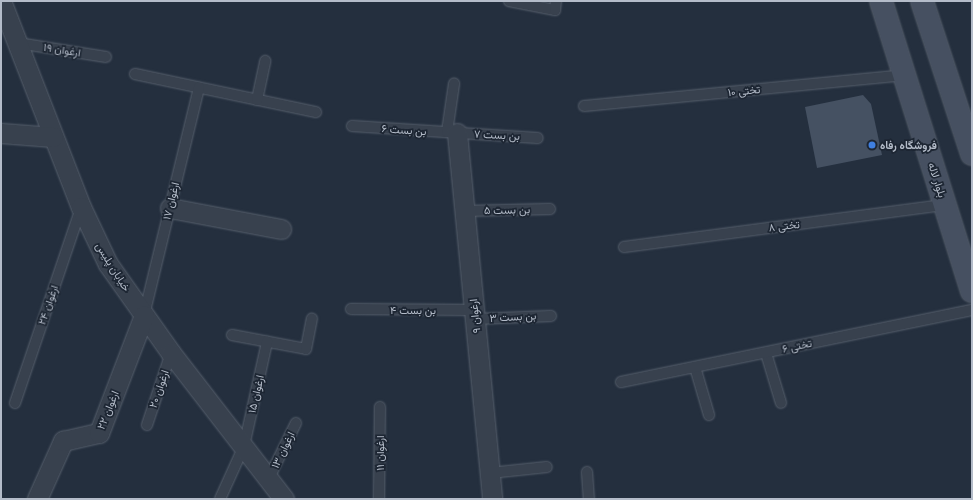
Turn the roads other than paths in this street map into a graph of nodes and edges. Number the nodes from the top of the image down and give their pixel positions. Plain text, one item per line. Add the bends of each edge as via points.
1 (1, 1) edge
2 (509, 1) edge
3 (881, 1) edge
4 (922, 1) edge
5 (555, 5) edge
6 (18, 43) junction
7 (106, 57) dead end
8 (265, 61) dead end
9 (135, 74) dead end
10 (904, 75) junction
11 (454, 84) dead end
12 (199, 88) junction
13 (257, 100) junction
14 (584, 106) dead end
15 (316, 112) dead end
16 (352, 126) dead end
17 (452, 133) junction
18 (1, 134) edge
19 (53, 137) junction
20 (538, 138) dead end
21 (972, 154) edge
22 (945, 205) junction
23 (81, 206) junction
24 (170, 208) junction
25 (550, 209) dead end
26 (464, 211) junction
27 (281, 229) dead end
28 (624, 247) dead end
29 (972, 291) edge
30 (351, 310) dead end
31 (972, 310) edge
32 (144, 315) junction
33 (474, 315) junction
34 (551, 316) dead end
35 (312, 320) dead end
36 (232, 334) dead end
37 (267, 342) junction
38 (766, 352) junction
39 (171, 353) junction
40 (695, 367) junction
41 (621, 382) dead end
42 (15, 403) dead end
43 (781, 403) dead end
44 (380, 407) dead end
45 (709, 415) dead end
46 (296, 423) dead end
47 (147, 425) dead end
48 (244, 446) junction
49 (547, 467) dead end
50 (587, 472) dead end
51 (490, 473) junction
52 (270, 476) junction
53 (37, 499) edge
54 (220, 499) edge
55 (284, 499) edge
56 (379, 499) edge
57 (492, 499) edge
58 (589, 499) edge

1 - 6 street, خیابان پلیس
2 - 5 lane
3 - 10 street, بلوار لاله
4 - 21 street
6 - 7 lane, ارغوان ۱۹
6 - 19 street, خیابان پلیس
8 - 13 lane
9 - 12 lane
10 - 14 lane, تختی ۱۰
10 - 22 street, بلوار لاله
11 - 17 lane
12 - 13 lane
12 - 24 lane, ارغوان ۱۷
13 - 15 lane
16 - 17 lane, بن بست ۶
17 - 20 lane, بن بست ۷
17 - 26 street, ارغوان ۹
18 - 19 street
19 - 23 street, خیابان پلیس
22 - 28 lane, تختی ۸
22 - 29 street, بلوار لاله
23 - 32 street, خیابان پلیس via 108,264
23 - 42 lane, ارغوان ۲۴
24 - 27 street
24 - 32 lane, ارغوان ۱۷
25 - 26 lane, بن بست ۵
26 - 33 street, ارغوان ۹
30 - 33 lane, بن بست ۴
31 - 38 lane, تختی ۶
32 - 39 street, خیابان پلیس
32 - 53 street, ارغوان ۲۲ via 99,433 63,441
33 - 34 lane, بن بست ۳
33 - 51 street, ارغوان ۹
35 - 37 lane via 306,349
36 - 37 lane
37 - 48 lane, ارغوان ۱۵
38 - 40 lane, تختی ۶
38 - 43 lane
39 - 47 lane, ارغوان ۲۰
39 - 48 street, خیابان پلیس
40 - 41 lane, تختی ۶
40 - 45 lane
44 - 56 lane, ارغوان ۱۱
46 - 52 lane, ارغوان ۱۳
48 - 52 street, خیابان پلیس
48 - 54 lane, ارغوان ۱۵
49 - 51 lane
50 - 58 lane
51 - 57 street, ارغوان ۹
52 - 55 street, خیابان پلیس

